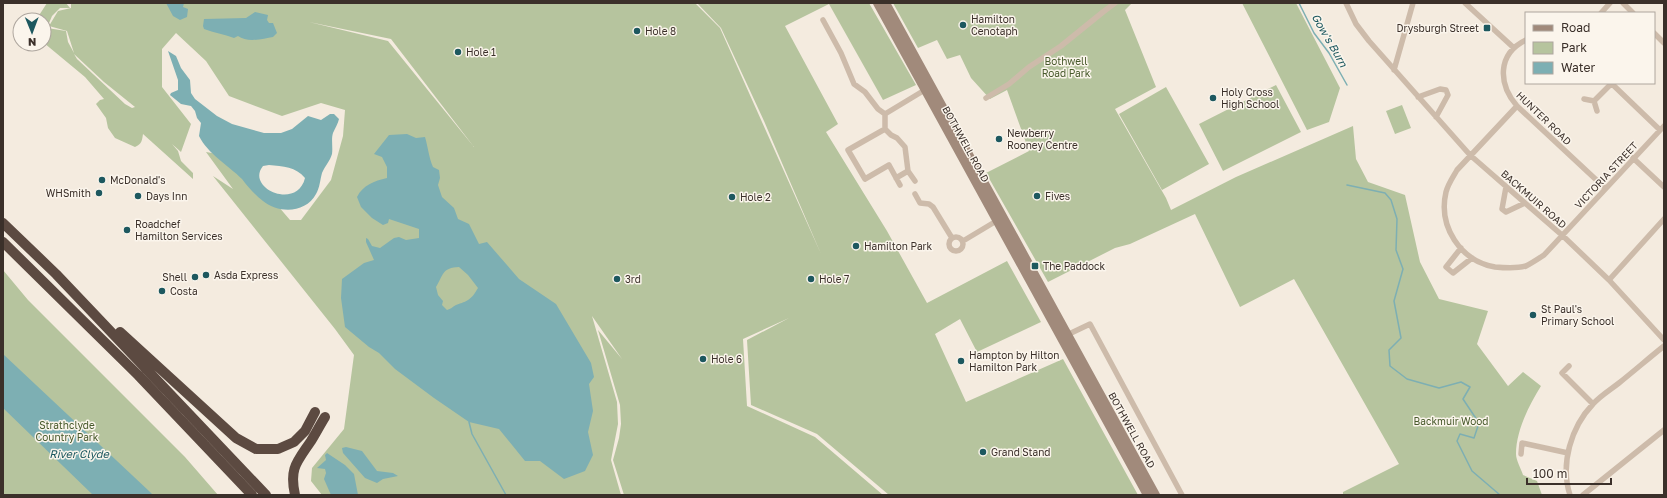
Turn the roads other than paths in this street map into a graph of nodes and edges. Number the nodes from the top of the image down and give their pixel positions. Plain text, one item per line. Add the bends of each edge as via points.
1 (878, 3) edge
2 (886, 3) edge
3 (1115, 3) edge
4 (1346, 3) edge
5 (1413, 3) edge
6 (1465, 3) edge
7 (1610, 3) edge
8 (1623, 3) edge
9 (1602, 12) edge
10 (1632, 12) edge
11 (823, 20) dead end
12 (1655, 34) edge
13 (1525, 41) edge
14 (1664, 43) edge
15 (1514, 48) junction
16 (1030, 58) dead end
17 (1032, 65) junction
18 (1394, 70) junction
19 (1610, 84) edge
20 (1612, 84) edge
21 (928, 88) junction
22 (1418, 97) junction
23 (986, 98) dead end
24 (1584, 99) dead end
25 (1594, 101) junction
26 (1517, 106) junction
27 (1598, 111) dead end
28 (885, 114) junction
29 (1436, 117) junction
30 (1662, 128) edge
31 (885, 129) junction
32 (1470, 155) junction
33 (1633, 158) junction
34 (908, 171) junction
35 (896, 178) junction
36 (915, 181) dead end
37 (900, 185) dead end
38 (1664, 186) edge
39 (1506, 187) junction
40 (1605, 188) junction
41 (915, 194) dead end
42 (1525, 203) junction
43 (1000, 219) junction
44 (1664, 219) edge
45 (3, 223) edge
46 (1563, 236) junction
47 (952, 238) junction
48 (963, 241) junction
49 (3, 242) edge
50 (1460, 248) junction
51 (1472, 258) junction
52 (56, 274) junction
53 (1609, 280) junction
54 (1041, 292) junction
55 (1069, 334) junction
56 (1060, 339) junction
57 (1664, 340) edge
58 (1664, 346) edge
59 (1569, 366) dead end
60 (1593, 404) junction
61 (1663, 433) edge
62 (1521, 454) dead end
63 (1568, 454) junction
64 (252, 495) edge
65 (266, 495) edge
66 (295, 495) edge
67 (1147, 495) edge
68 (1156, 495) edge
69 (1182, 495) edge
70 (1570, 495) edge
71 (1583, 495) edge

1 - 21 main road, BOTHWELL ROAD
2 - 21 main road, BOTHWELL ROAD
3 - 17 street via 1061,46
4 - 18 street, BACKMUIR ROAD via 1356,24
5 - 18 street
6 - 15 street
7 - 9 street
8 - 10 street
11 - 28 street via 854,84
12 - 14 street
13 - 15 street
15 - 26 street, HUNTER ROAD via 1505,62 1503,76 1506,91
16 - 17 street
17 - 23 street via 1009,84
18 - 22 street, BACKMUIR ROAD
19 - 25 street
20 - 30 street
21 - 28 street
21 - 43 main road, BOTHWELL ROAD
22 - 29 street, BACKMUIR ROAD
22 - 29 street via 1440,89 1446,90 1448,96
24 - 25 street
25 - 27 street
26 - 32 street, VICTORIA STREET
26 - 40 street, HUNTER ROAD
28 - 31 street
29 - 32 street, BACKMUIR ROAD
30 - 33 street, VICTORIA STREET
31 - 34 street via 905,147
31 - 35 street via 848,150 865,179 889,165
32 - 39 street, BACKMUIR ROAD
32 - 50 street, VICTORIA STREET via 1450,180 1444,204 1448,227
33 - 38 street
33 - 40 street, VICTORIA STREET
34 - 35 street
34 - 36 street
35 - 37 street
39 - 42 street, BACKMUIR ROAD
39 - 42 street via 1502,209 1506,212
40 - 46 street, VICTORIA STREET
41 - 47 street via 920,203 933,207
42 - 46 street, BACKMUIR ROAD
43 - 48 street
43 - 54 main road, BOTHWELL ROAD
44 - 53 street
45 - 52 highway
46 - 51 street, VICTORIA STREET via 1544,255 1525,266 1502,268 1486,265
46 - 53 street, BACKMUIR ROAD
47 - 48 street via 957,236
47 - 48 street via 950,246 955,251 963,247
49 - 64 highway via 138,375
50 - 51 street, VICTORIA STREET
50 - 51 street via 1446,267 1453,273
52 - 65 highway
52 - 66 highway via 236,438 256,449 278,449 294,442 320,414 311,441 296,461 293,485
53 - 57 street, BACKMUIR ROAD
54 - 55 main road, BOTHWELL ROAD
54 - 56 main road, BOTHWELL ROAD
55 - 56 main road
55 - 68 main road, BOTHWELL ROAD
55 - 69 street via 1090,324
56 - 67 main road, BOTHWELL ROAD
58 - 60 street
59 - 60 street via 1562,373
60 - 63 street via 1577,428
61 - 71 street
62 - 63 street via 1522,444
63 - 70 street via 1566,474

